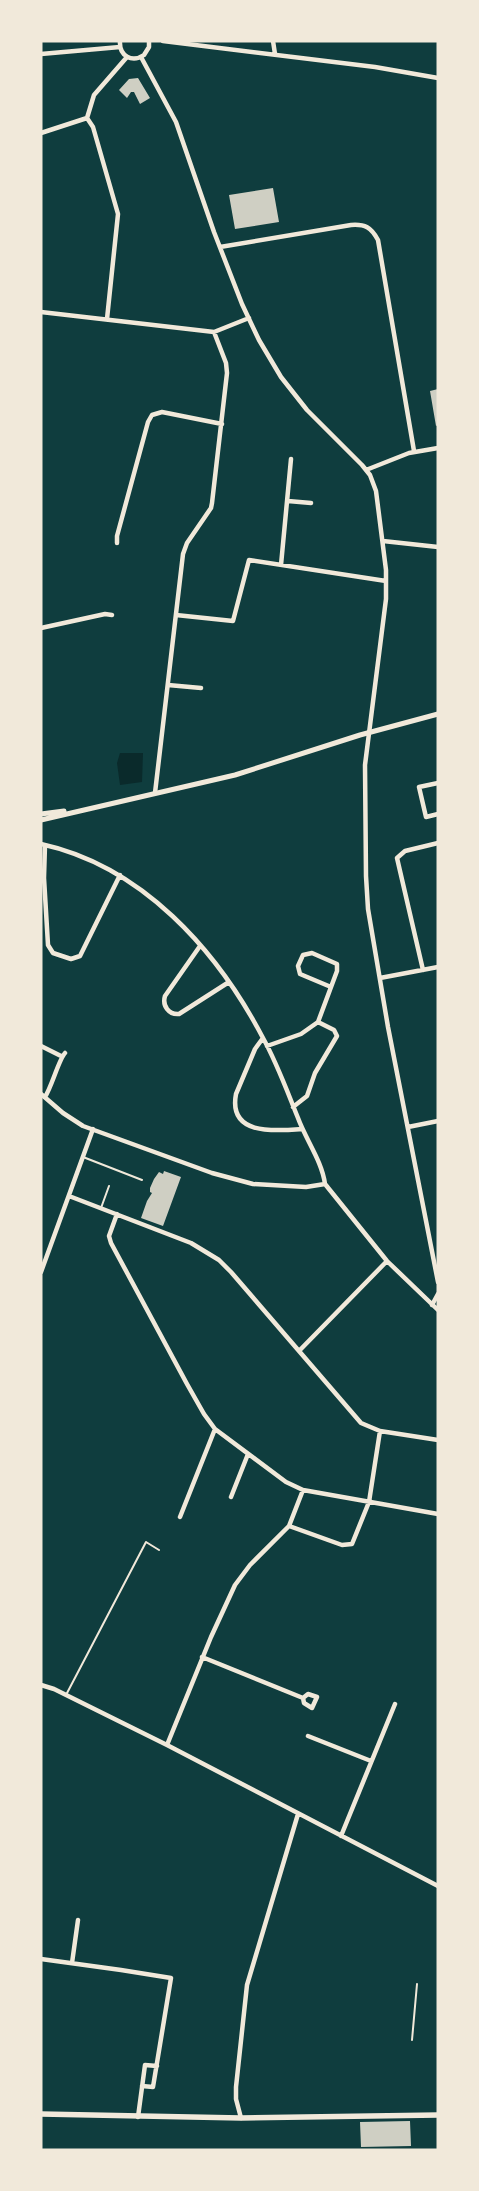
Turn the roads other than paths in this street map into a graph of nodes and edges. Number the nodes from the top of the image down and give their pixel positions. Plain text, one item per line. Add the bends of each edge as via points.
1 (149, 41) edge
2 (163, 41) edge
3 (273, 41) edge
4 (120, 44) edge
5 (41, 54) edge
6 (275, 54) junction
7 (126, 57) junction
8 (141, 57) junction
9 (438, 78) edge
10 (87, 118) junction
11 (41, 133) edge
12 (220, 247) junction
13 (41, 312) edge
14 (249, 318) junction
15 (107, 319) junction
16 (214, 332) junction
17 (222, 424) junction
18 (438, 448) edge
19 (414, 451) junction
20 (292, 458) dead end
21 (366, 470) junction
22 (288, 501) junction
23 (311, 503) dead end
24 (383, 541) junction
25 (117, 542) dead end
26 (438, 547) edge
27 (281, 565) junction
28 (386, 581) junction
29 (112, 615) dead end
30 (176, 615) junction
31 (41, 628) edge
32 (168, 685) junction
33 (201, 688) dead end
34 (438, 714) edge
35 (368, 733) junction
36 (438, 782) edge
37 (155, 793) junction
38 (82, 809) junction
39 (41, 814) edge
40 (438, 814) edge
41 (41, 820) edge
42 (438, 843) edge
43 (43, 844) edge
44 (120, 875) junction
45 (200, 946) junction
46 (438, 967) edge
47 (423, 970) junction
48 (380, 978) junction
49 (229, 982) junction
50 (331, 987) junction
51 (318, 1022) junction
52 (264, 1038) junction
53 (41, 1046) edge
54 (267, 1046) junction
55 (43, 1096) edge
56 (293, 1107) junction
57 (438, 1121) edge
58 (408, 1127) junction
59 (93, 1129) junction
60 (302, 1129) junction
61 (83, 1157) junction
62 (142, 1180) dead end
63 (325, 1184) junction
64 (109, 1186) dead end
65 (69, 1196) junction
66 (101, 1208) junction
67 (117, 1214) junction
68 (387, 1261) junction
69 (41, 1272) edge
70 (438, 1282) edge
71 (438, 1294) edge
72 (432, 1305) junction
73 (438, 1310) edge
74 (299, 1351) junction
75 (216, 1429) junction
76 (380, 1431) junction
77 (438, 1440) edge
78 (248, 1454) junction
79 (303, 1490) junction
80 (231, 1497) dead end
81 (369, 1502) junction
82 (438, 1514) edge
83 (180, 1517) dead end
84 (289, 1526) junction
85 (159, 1550) dead end
86 (202, 1657) junction
87 (41, 1686) edge
88 (66, 1695) junction
89 (303, 1698) dead end
90 (395, 1704) dead end
91 (308, 1736) dead end
92 (167, 1744) junction
93 (371, 1761) junction
94 (298, 1814) junction
95 (340, 1836) junction
96 (438, 1886) edge
97 (78, 1920) dead end
98 (41, 1959) edge
99 (72, 1963) junction
100 (417, 1984) dead end
101 (412, 2040) dead end
102 (156, 2066) junction
103 (142, 2086) junction
104 (41, 2114) edge
105 (438, 2115) edge
106 (138, 2117) junction
107 (241, 2118) junction

1 - 8 street via 147,52
2 - 6 street
3 - 6 street
4 - 5 street
4 - 7 street
6 - 9 street
7 - 8 street
7 - 10 street via 94,95
8 - 12 street via 176,122
10 - 11 street
10 - 15 street via 93,127 118,214
12 - 14 street
12 - 19 street via 351,225 364,225 371,229 378,240
13 - 15 street
14 - 16 street
14 - 21 street via 271,360 307,410
15 - 16 street
16 - 17 street via 227,368
17 - 25 street via 162,412 152,415
17 - 30 street via 211,508 185,548
18 - 19 street
19 - 21 street
20 - 22 street
21 - 24 street via 376,491
22 - 23 street
22 - 27 street
24 - 26 street
24 - 28 street
27 - 28 street
27 - 30 street via 248,560 234,621
28 - 35 street
29 - 31 street
30 - 32 street
32 - 33 street
32 - 37 street
34 - 35 street
35 - 37 street via 235,774
35 - 48 street via 365,765 366,876 368,910
36 - 40 street via 419,787 426,817
37 - 38 street
38 - 39 street
38 - 41 street
42 - 47 street via 404,851 398,858
43 - 44 street via 79,855
43 - 44 street via 48,945 53,953 71,959 80,956
44 - 45 street via 153,898
45 - 49 street
45 - 49 street via 165,996 168,1010 179,1014
46 - 47 street
47 - 48 street
48 - 58 street
49 - 52 street
50 - 50 street via 337,964 312,953 303,955 298,966 300,974
50 - 51 street
51 - 54 street via 302,1034
51 - 56 street via 334,1030 336,1039 319,1066 307,1096
52 - 54 street
52 - 60 street via 255,1049 236,1094 238,1114 247,1126 256,1129
53 - 55 street via 63,1054 55,1077
54 - 56 street
55 - 59 street via 72,1120
56 - 60 street
57 - 58 street
58 - 70 street
59 - 61 street
59 - 63 street via 234,1180 306,1187
60 - 63 street via 324,1174
61 - 62 lane
61 - 65 street
63 - 68 street
64 - 66 lane
65 - 66 street
65 - 69 street
66 - 67 street
67 - 74 street via 191,1243 219,1260
67 - 75 street via 109,1236 111,1243 187,1384
68 - 72 street
68 - 74 street
71 - 72 street
72 - 73 street
74 - 76 street via 357,1419
75 - 78 street
75 - 83 street
76 - 77 street
76 - 81 street
78 - 79 street via 286,1482
78 - 80 street
79 - 81 street
79 - 84 street
81 - 82 street
81 - 84 street via 354,1542 349,1546
84 - 86 street via 250,1565 235,1586
85 - 88 lane via 146,1542
86 - 89 street
86 - 92 street
87 - 88 street
88 - 92 street
90 - 93 street
91 - 93 street
92 - 94 street
93 - 95 street
94 - 95 street
94 - 107 street via 247,1985 236,2087
95 - 96 street
97 - 99 street
98 - 99 street
99 - 102 street via 171,1978
100 - 101 lane
102 - 103 street via 146,2065
102 - 103 street via 153,2087
103 - 106 street
104 - 106 main road
105 - 107 main road
106 - 107 main road

